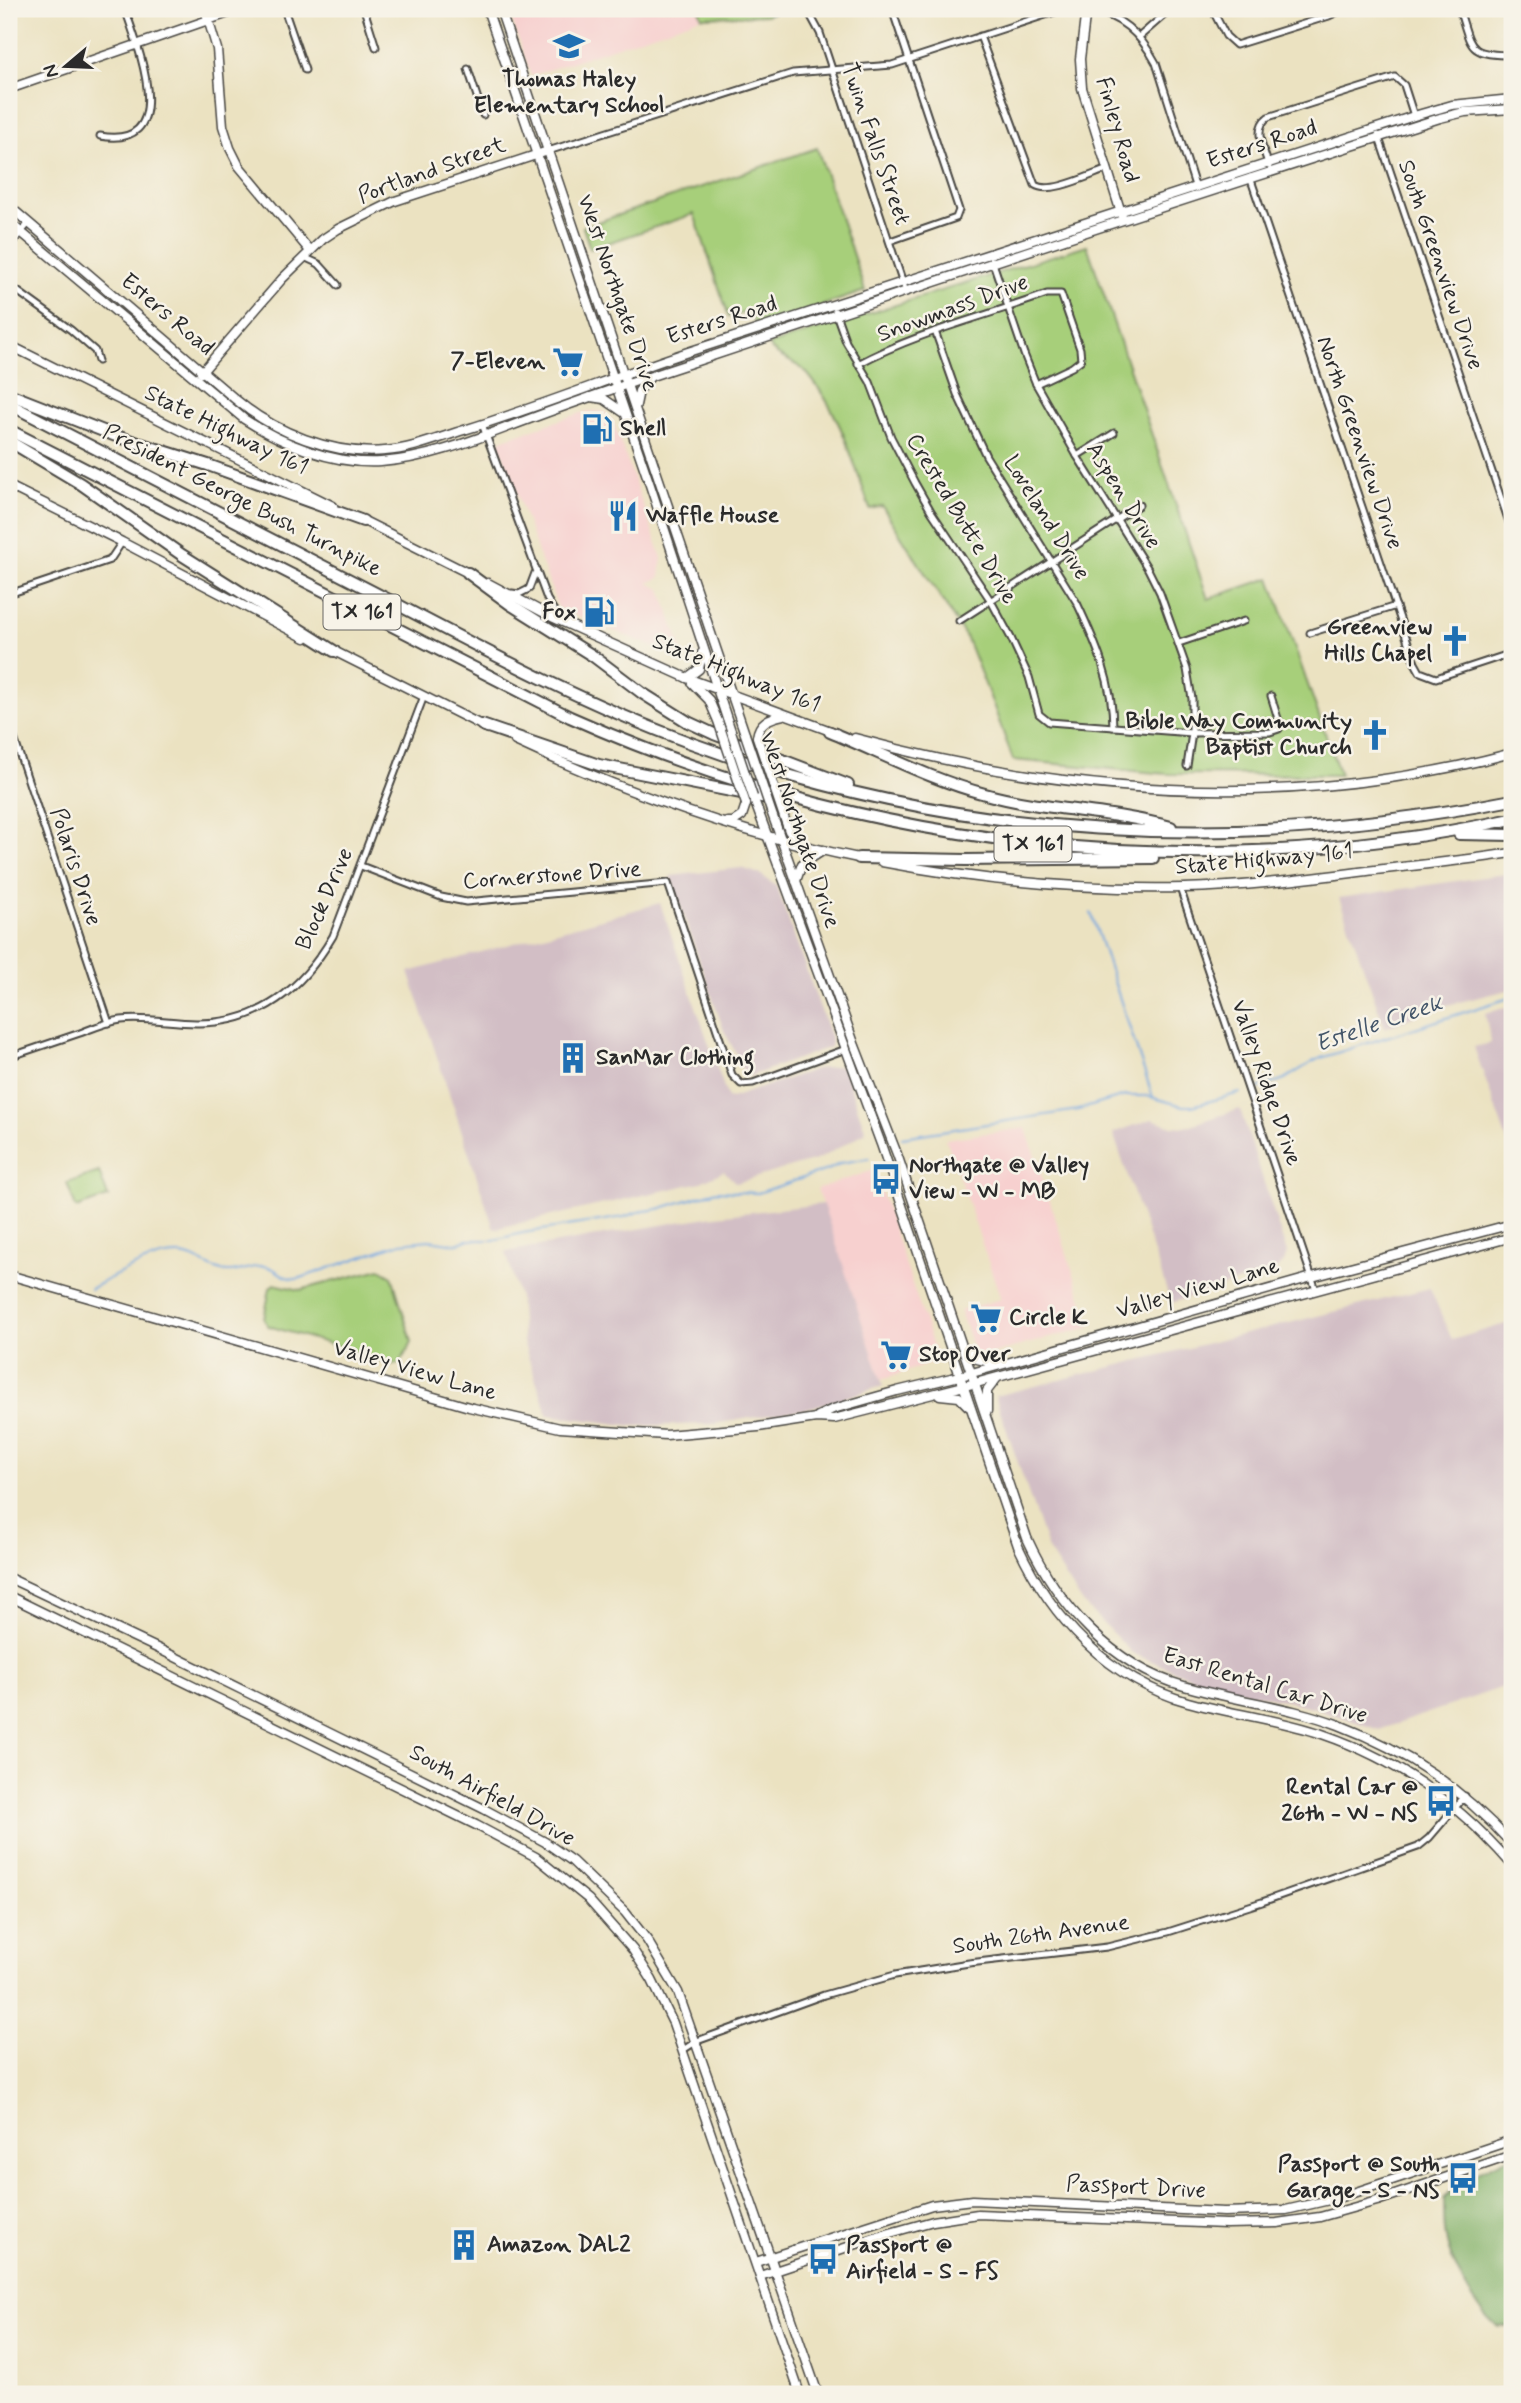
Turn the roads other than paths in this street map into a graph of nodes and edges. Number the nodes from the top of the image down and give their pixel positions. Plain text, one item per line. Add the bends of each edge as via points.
1 (125, 9) edge
2 (205, 9) edge
3 (240, 9) edge
4 (284, 9) edge
5 (363, 9) edge
6 (487, 9) edge
7 (500, 9) edge
8 (807, 9) edge
9 (895, 9) edge
10 (1064, 9) edge
11 (1086, 9) edge
12 (1171, 9) edge
13 (1212, 9) edge
14 (1344, 9) edge
15 (1459, 9) edge
16 (209, 21) junction
17 (980, 36) junction
18 (1139, 37) junction
19 (138, 44) junction
20 (376, 47) dead end
21 (515, 54) junction
22 (1512, 55) edge
23 (504, 58) junction
24 (908, 61) junction
25 (468, 69) dead end
26 (831, 69) junction
27 (305, 70) dead end
28 (9, 89) edge
29 (1512, 99) edge
30 (1512, 109) edge
31 (483, 115) dead end
32 (1414, 116) junction
33 (1377, 133) junction
34 (100, 136) dead end
35 (548, 151) junction
36 (536, 155) junction
37 (1270, 168) junction
38 (1108, 169) junction
39 (1249, 174) junction
40 (1197, 191) junction
41 (9, 206) edge
42 (1122, 216) junction
43 (9, 222) edge
44 (29, 223) junction
45 (21, 233) junction
46 (890, 241) junction
47 (9, 246) edge
48 (307, 254) junction
49 (990, 254) junction
50 (585, 260) junction
51 (993, 264) junction
52 (575, 267) junction
53 (9, 285) edge
54 (338, 285) dead end
55 (905, 287) junction
56 (1008, 308) junction
57 (834, 310) junction
58 (935, 331) junction
59 (9, 345) edge
60 (98, 361) dead end
61 (858, 364) junction
62 (202, 371) junction
63 (651, 376) junction
64 (626, 380) junction
65 (195, 381) junction
66 (614, 384) junction
67 (1036, 384) junction
68 (9, 394) edge
69 (588, 397) junction
70 (9, 404) edge
71 (635, 408) junction
72 (625, 414) junction
73 (482, 424) junction
74 (9, 429) edge
75 (1114, 433) dead end
76 (486, 435) junction
77 (9, 441) edge
78 (356, 451) junction
79 (1077, 456) junction
80 (356, 461) junction
81 (660, 481) junction
82 (650, 485) junction
83 (9, 486) edge
84 (1139, 505) dead end
85 (1118, 519) junction
86 (363, 521) junction
87 (1512, 531) edge
88 (122, 542) junction
89 (1052, 561) junction
90 (536, 570) junction
91 (468, 573) junction
92 (502, 590) junction
93 (9, 594) edge
94 (991, 601) junction
95 (1396, 606) junction
96 (561, 621) junction
97 (959, 621) dead end
98 (1244, 621) dead end
99 (1310, 633) dead end
100 (1179, 643) junction
101 (702, 645) junction
102 (334, 651) junction
103 (1512, 653) edge
104 (687, 678) junction
105 (717, 690) junction
106 (424, 696) junction
107 (732, 696) junction
108 (1271, 696) dead end
109 (783, 715) junction
110 (9, 723) edge
111 (482, 725) junction
112 (1113, 727) junction
113 (830, 732) junction
114 (1192, 733) junction
115 (1512, 753) edge
116 (1187, 766) dead end
117 (879, 797) junction
118 (1512, 800) edge
119 (832, 808) junction
120 (1512, 819) edge
121 (720, 822) junction
122 (1187, 832) junction
123 (1443, 833) junction
124 (1512, 835) edge
125 (767, 837) junction
126 (781, 841) junction
127 (804, 846) junction
128 (824, 850) junction
129 (1202, 853) junction
130 (1512, 853) edge
131 (859, 858) junction
132 (361, 866) junction
133 (796, 881) junction
134 (1180, 888) junction
135 (109, 1023) junction
136 (851, 1048) junction
137 (9, 1057) edge
138 (918, 1213) junction
139 (906, 1217) junction
140 (1512, 1224) edge
141 (1512, 1237) edge
142 (11, 1277) edge
143 (1312, 1277) junction
144 (1316, 1290) junction
145 (946, 1333) junction
146 (964, 1347) junction
147 (1001, 1365) junction
148 (972, 1373) junction
149 (959, 1376) junction
150 (1000, 1376) junction
151 (939, 1380) junction
152 (976, 1382) junction
153 (962, 1386) junction
154 (926, 1395) junction
155 (970, 1408) junction
156 (986, 1417) junction
157 (816, 1418) junction
158 (1039, 1563) junction
159 (1028, 1568) junction
160 (9, 1578) edge
161 (9, 1596) edge
162 (1259, 1703) junction
163 (1256, 1717) junction
164 (440, 1787) junction
165 (1465, 1797) junction
166 (433, 1803) junction
167 (1455, 1806) junction
168 (1512, 1844) edge
169 (1512, 1865) edge
170 (697, 2041) junction
171 (683, 2050) junction
172 (1512, 2140) edge
173 (1512, 2155) edge
174 (885, 2220) junction
175 (890, 2233) junction
176 (771, 2258) junction
177 (756, 2262) junction
178 (775, 2272) junction
179 (760, 2276) junction
180 (800, 2394) edge
181 (818, 2394) edge

1 - 19 street
2 - 16 main road
3 - 16 main road
4 - 27 street
5 - 20 street
6 - 23 main road, West Northgate Drive
7 - 21 main road, West Northgate Drive
8 - 26 street, Twin Falls Street
9 - 24 street
10 - 17 street, Portland Street
11 - 18 street via 1116,18
11 - 38 main road, Finley Road via 1079,70
12 - 18 street
13 - 14 street via 1236,45
15 - 22 street via 1474,49 1481,54
16 - 19 main road
16 - 48 main road via 230,149
17 - 24 street, Portland Street
17 - 38 street via 1035,186 1051,189
18 - 40 street via 1156,63
19 - 28 main road
19 - 34 street via 146,82 144,125 114,139
21 - 23 main road
21 - 35 main road, West Northgate Drive
23 - 36 main road, West Northgate Drive
24 - 26 street, Portland Street
24 - 46 street via 959,210 956,218
25 - 31 street
26 - 35 street, Portland Street via 793,73
26 - 46 street, Twin Falls Street
29 - 32 main road, Esters Road
30 - 33 main road, Esters Road via 1465,112
32 - 33 main road, Esters Road
32 - 37 street via 1404,85 1395,77 1268,117 1259,132
33 - 37 main road, Esters Road
33 - 87 street, South Greenview Drive
35 - 36 main road, Portland Street
35 - 50 main road, West Northgate Drive
36 - 48 main road, Portland Street via 386,205 338,229
36 - 52 main road, West Northgate Drive
37 - 39 main road, Esters Road
38 - 42 main road, Finley Road
39 - 40 main road, Esters Road
39 - 95 street, North Greenview Drive
40 - 42 main road, Esters Road
41 - 44 main road, Esters Road
42 - 49 main road, Esters Road
42 - 51 main road, Esters Road
43 - 45 main road, Esters Road
44 - 45 street
44 - 62 main road, Esters Road
45 - 47 street
45 - 65 main road, Esters Road
46 - 55 street, Twin Falls Street
48 - 54 street
48 - 62 main road, Portland Street
49 - 51 street, Aspen Drive
49 - 55 main road, Esters Road
50 - 52 main road
50 - 64 main road, West Northgate Drive
51 - 55 main road, Esters Road
51 - 56 street, Aspen Drive
52 - 66 main road, West Northgate Drive
53 - 60 street via 71,330 95,351
55 - 57 main road, Esters Road
56 - 58 street, Snowmass Drive
56 - 67 street, Aspen Drive
56 - 67 street, Snowmass Drive via 1047,294 1061,294 1081,360
57 - 61 street, Crested Butte Drive
57 - 63 main road, Esters Road
57 - 64 main road, Esters Road
58 - 61 street, Snowmass Drive
58 - 89 street, Loveland Drive via 986,456
59 - 86 main road, State Highway 161
61 - 94 street, Crested Butte Drive via 915,483
62 - 65 main road, Portland Street
62 - 78 main road, Esters Road via 260,417 293,434
63 - 64 main road, Esters Road
63 - 71 main road via 639,390
64 - 66 main road, Esters Road
64 - 71 main road, West Northgate Drive
65 - 80 main road, Esters Road via 265,433 308,450
66 - 69 main road, Esters Road
66 - 72 main road, West Northgate Drive
66 - 73 main road, Esters Road
67 - 79 street, Aspen Drive
68 - 86 highway
69 - 72 main road via 604,399
69 - 76 main road, Esters Road
70 - 117 highway, President George Bush Turnpike / TX 161 via 585,699 722,754
71 - 81 main road, West Northgate Drive
72 - 82 main road, West Northgate Drive
73 - 76 street
73 - 78 main road, Esters Road via 387,451
74 - 119 highway, President George Bush Turnpike / TX 161 via 570,717 689,766
75 - 79 street
76 - 80 main road, Esters Road via 418,456
76 - 90 street
77 - 102 highway
78 - 80 main road
79 - 85 street, Aspen Drive
81 - 82 main road
81 - 107 main road, West Northgate Drive
82 - 101 main road, West Northgate Drive
83 - 88 main road, State Highway 161
84 - 85 street
85 - 89 street
85 - 100 street, Aspen Drive via 1148,569
86 - 91 main road, State Highway 161
88 - 93 street via 110,560
88 - 102 main road, State Highway 161
89 - 94 street
89 - 112 street, Loveland Drive via 1099,653 1113,704
90 - 92 street via 529,589 519,594
90 - 96 street
91 - 92 main road, State Highway 161
91 - 117 highway via 688,722
92 - 96 main road, State Highway 161
94 - 97 street
94 - 112 street, Crested Butte Drive via 1029,677 1039,714 1049,722
95 - 99 street
95 - 103 street, North Greenview Drive via 1420,672 1436,678
96 - 104 main road, State Highway 161
98 - 100 street
100 - 114 street, Aspen Drive via 1190,689
101 - 104 main road via 699,669
101 - 105 main road, West Northgate Drive
102 - 106 main road, State Highway 161
104 - 105 main road, State Highway 161
104 - 121 main road, bridge via 709,700 746,804 743,816
105 - 107 main road, State Highway 161
105 - 125 main road, West Northgate Drive, bridge
106 - 111 main road, State Highway 161
106 - 132 street, Block Drive
107 - 109 main road, State Highway 161
107 - 126 main road, West Northgate Drive, bridge
108 - 114 street via 1279,729
109 - 113 main road, State Highway 161
109 - 127 main road, bridge via 761,724 757,737 789,831
110 - 135 street, Polaris Drive
111 - 119 highway via 599,765
111 - 121 main road, State Highway 161 via 576,769
112 - 114 street
113 - 115 main road, State Highway 161 via 1034,777 1192,791 1300,788 1368,780
113 - 122 highway via 986,795 1140,818
114 - 116 street, Aspen Drive
117 - 122 highway, President George Bush Turnpike / TX 161 via 1036,823
118 - 122 highway, President George Bush Turnpike / TX 161 via 1344,826
119 - 129 highway, President George Bush Turnpike / TX 161 via 1035,845
120 - 123 highway, President George Bush Turnpike / TX 161
121 - 125 main road, State Highway 161
123 - 124 highway
123 - 129 highway, President George Bush Turnpike / TX 161 via 1327,847
125 - 126 main road, State Highway 161
125 - 136 main road, West Northgate Drive
126 - 127 main road, State Highway 161
126 - 133 main road, West Northgate Drive
127 - 128 main road, State Highway 161
128 - 131 main road, State Highway 161
128 - 133 main road via 802,864
129 - 131 highway via 1136,860
130 - 134 main road, State Highway 161 via 1297,880
131 - 134 main road, State Highway 161 via 1020,882
132 - 135 street, Block Drive via 319,960 275,1001 230,1020
132 - 136 street, Cornerstone Drive via 440,898 466,902 668,883 732,1075 741,1084
133 - 136 main road, West Northgate Drive
134 - 143 street, Valley Ridge Drive
135 - 137 street, Block Drive
136 - 138 main road, West Northgate Drive via 882,1112
136 - 139 main road, West Northgate Drive
138 - 139 main road
138 - 146 main road, West Northgate Drive
139 - 145 main road, West Northgate Drive
140 - 143 main road, Valley View Lane
141 - 144 main road, Valley View Lane
142 - 157 main road, Valley View Lane via 469,1407 560,1428 666,1435
143 - 144 street, Valley Ridge Drive
143 - 147 main road, Valley View Lane
144 - 150 main road, Valley View Lane
145 - 149 main road, West Northgate Drive
145 - 151 main road via 949,1364
146 - 147 main road via 977,1359
146 - 148 main road, West Northgate Drive
147 - 148 main road, Valley View Lane
148 - 149 main road, Valley View Lane
148 - 152 main road, West Northgate Drive
149 - 151 main road, Valley View Lane
149 - 153 main road, East Rental Car Drive
150 - 152 main road, Valley View Lane
150 - 156 main road via 987,1391
151 - 157 main road, Valley View Lane via 833,1409
152 - 153 main road, Valley View Lane
152 - 156 main road, East Rental Car Drive
153 - 154 main road, Valley View Lane
153 - 155 main road, East Rental Car Drive
154 - 155 main road via 955,1396
154 - 157 main road, Valley View Lane via 834,1419
155 - 159 main road, East Rental Car Drive
156 - 158 main road, East Rental Car Drive
158 - 159 main road
158 - 162 main road, East Rental Car Drive via 1083,1623 1129,1661 1181,1685
159 - 163 main road, East Rental Car Drive via 1074,1633 1115,1667 1187,1702
160 - 164 main road, South Airfield Drive
161 - 166 main road, South Airfield Drive
162 - 163 main road
162 - 165 main road, East Rental Car Drive via 1310,1715 1371,1738 1419,1763
163 - 167 main road, East Rental Car Drive via 1321,1734 1377,1757
164 - 166 main road
164 - 170 main road, South Airfield Drive via 545,1842 599,1885 625,1912 667,1971
165 - 167 street, South 26th Avenue
165 - 168 main road, East Rental Car Drive
166 - 171 main road, South Airfield Drive via 536,1857 588,1899 633,1950 667,2008
167 - 169 main road, East Rental Car Drive
167 - 170 street, South 26th Avenue via 1418,1847 1175,1930 1107,1947 895,1975
170 - 171 street, South 26th Avenue
170 - 176 main road, South Airfield Drive
171 - 177 main road, South Airfield Drive
172 - 174 main road, Passport Drive via 1357,2192 1286,2210 1224,2212 978,2200 932,2205
173 - 175 main road, Passport Drive via 1377,2201 1287,2222 1223,2224 989,2213
174 - 175 main road
174 - 176 main road, Passport Drive
175 - 178 main road, Passport Drive
176 - 177 main road, Passport Drive
176 - 178 main road, South Airfield Drive
177 - 179 main road, South Airfield Drive
178 - 179 main road, Passport Drive
178 - 181 main road, South Airfield Drive
179 - 180 main road, South Airfield Drive

